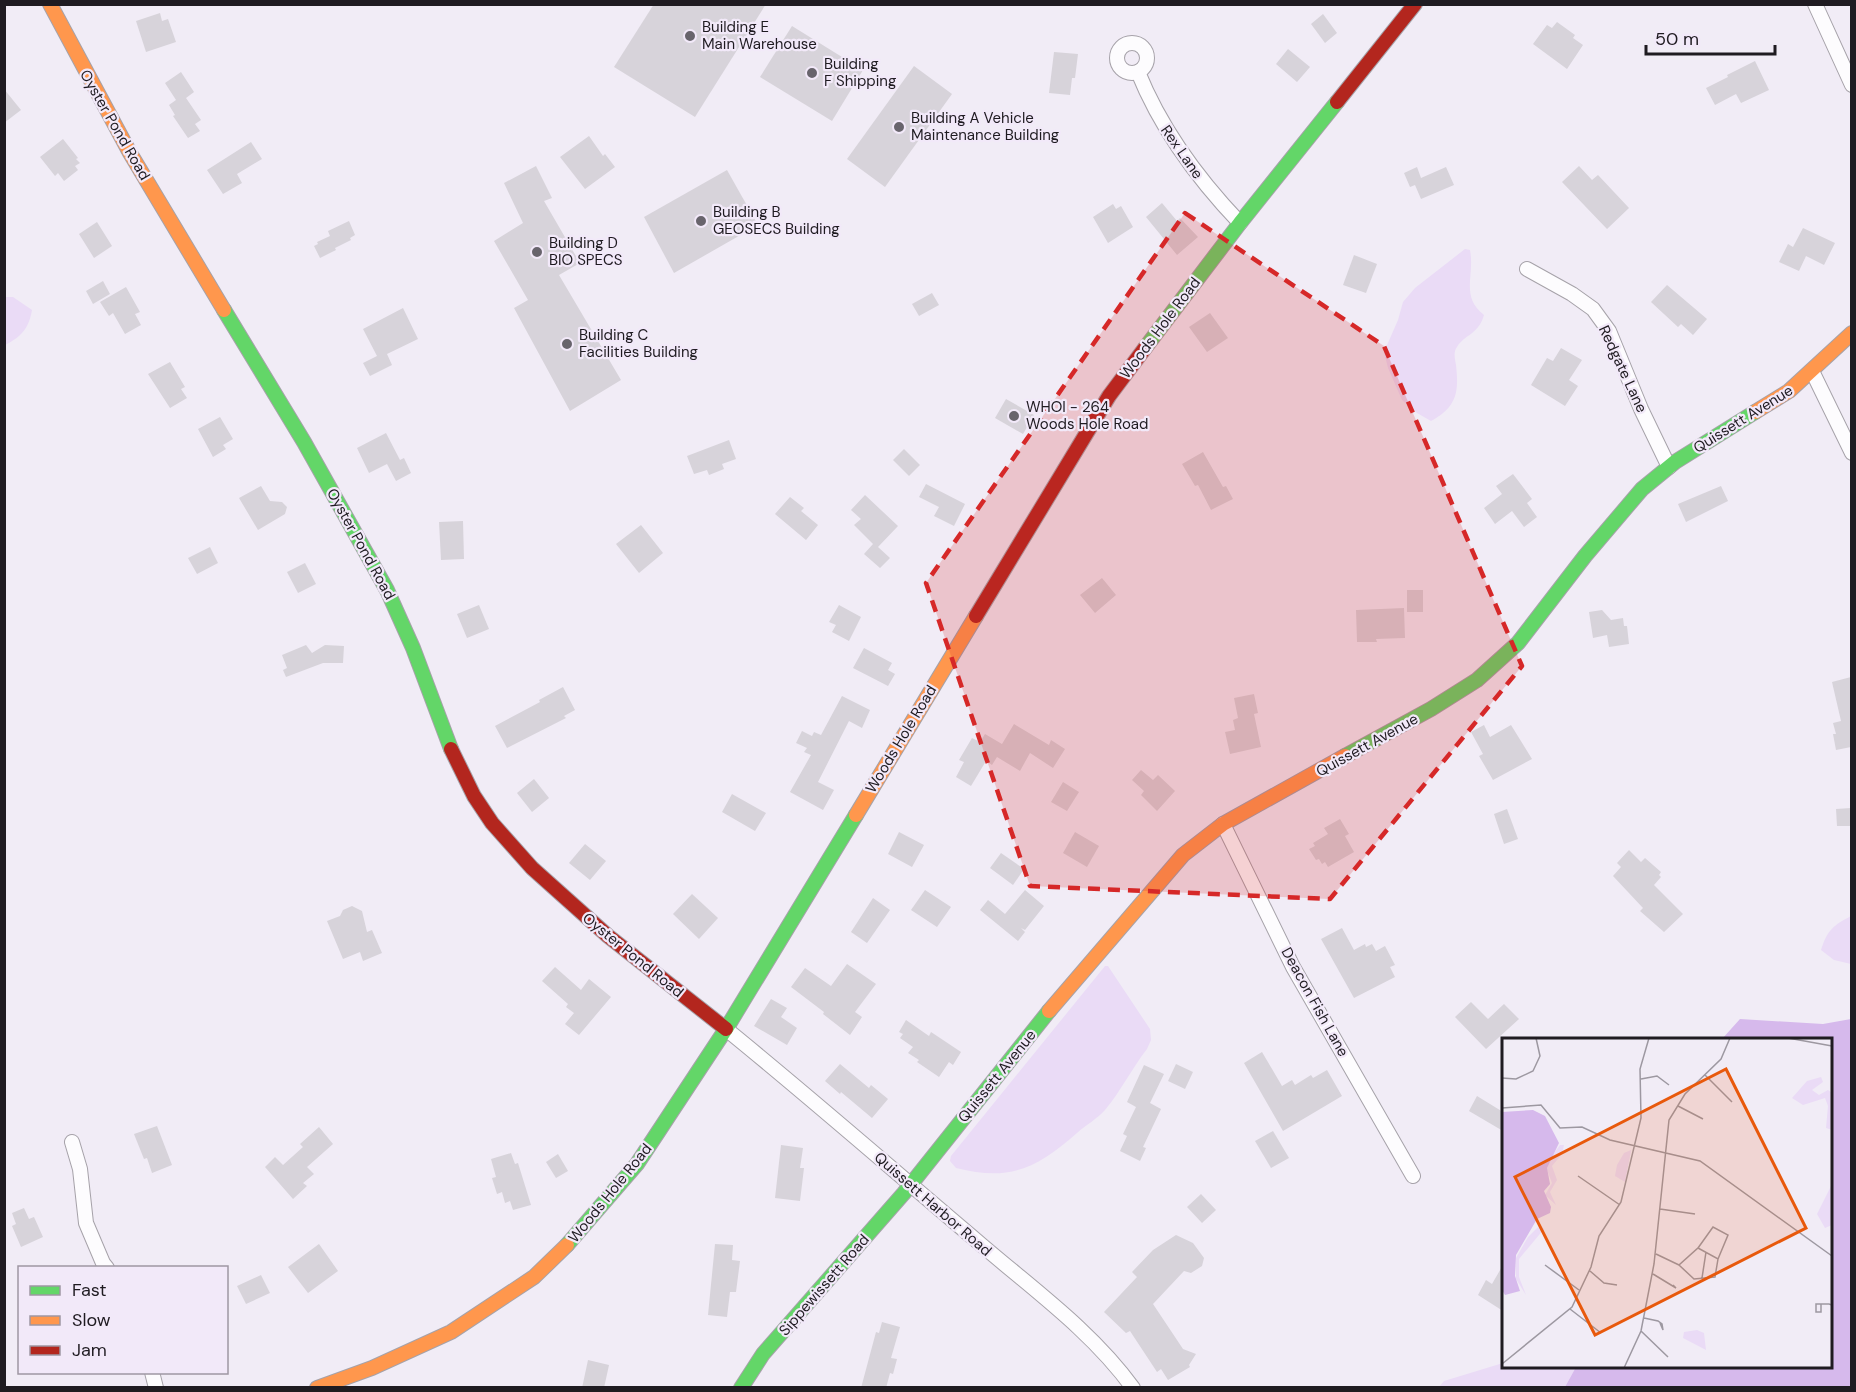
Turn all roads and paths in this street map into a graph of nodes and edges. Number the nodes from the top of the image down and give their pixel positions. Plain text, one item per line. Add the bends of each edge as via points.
1 (50, 4) edge
2 (1415, 4) edge
3 (1815, 4) edge
4 (1138, 72) dead end
5 (1851, 85) edge
6 (1240, 223) junction
7 (1527, 269) dead end
8 (1851, 333) edge
9 (1812, 371) junction
10 (1851, 453) edge
11 (1669, 467) junction
12 (1223, 824) junction
13 (726, 1029) junction
14 (72, 1142) dead end
15 (1413, 1176) dead end
16 (911, 1185) junction
17 (105, 1266) edge
18 (317, 1388) edge
19 (741, 1388) edge
20 (1133, 1388) edge

1 - 13 main road, Oyster Pond Road via 137,165 388,591 471,793 505,840 557,891
2 - 6 main road, Woods Hole Road
3 - 5 street
4 - 6 street, Rex Lane via 1164,128 1212,193
6 - 13 main road, Woods Hole Road via 1109,396
7 - 11 street, Redgate Lane via 1593,309 1608,331
8 - 9 main road, Quissett Avenue
9 - 10 street
9 - 11 main road, Quissett Avenue via 1772,404
11 - 12 main road, Quissett Avenue via 1632,499 1518,643 1483,675 1431,709
12 - 15 street, Deacon Fish Lane via 1293,967
12 - 16 main road, Quissett Avenue via 1183,855 1141,902
13 - 16 street, Quissett Harbor Road
13 - 18 main road, Woods Hole Road via 637,1164 576,1238 534,1277 451,1332
14 - 17 street via 80,1170 86,1223
16 - 19 main road, Sippewissett Road via 763,1354
16 - 20 street, Quissett Harbor Road via 1061,1312 1105,1354

